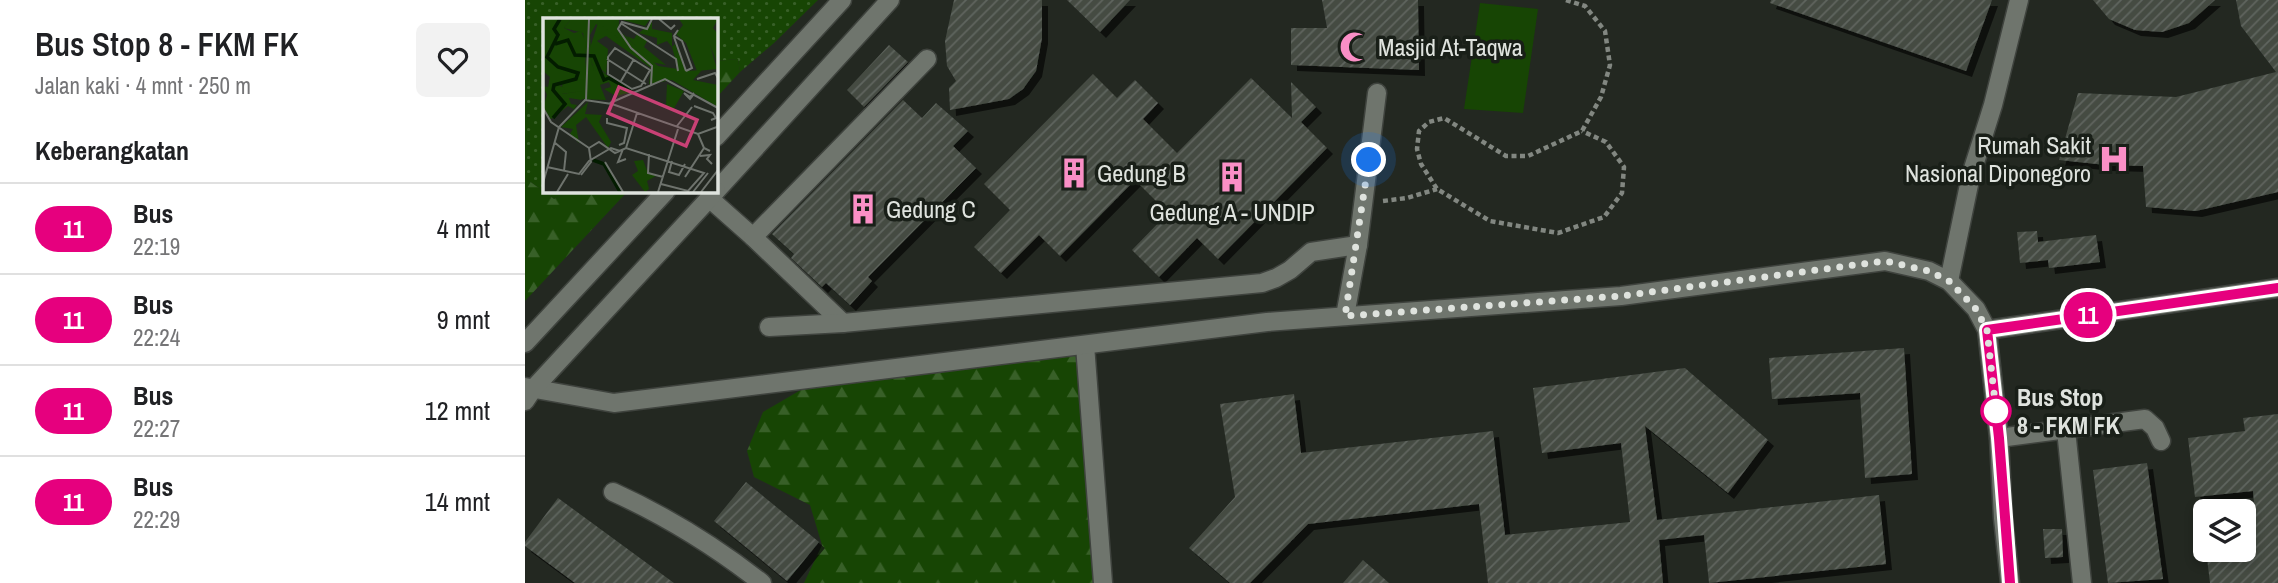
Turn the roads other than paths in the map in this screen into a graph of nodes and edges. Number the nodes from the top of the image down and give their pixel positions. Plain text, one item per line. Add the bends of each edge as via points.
1 (842, 0) edge
2 (890, 0) edge
3 (2019, 0) edge
4 (927, 59) dead end
5 (1377, 93) dead end
6 (717, 136) edge
7 (717, 190) edge
8 (665, 192) edge
9 (714, 193) edge
10 (753, 237) junction
11 (1358, 245) junction
12 (1949, 281) junction
13 (2278, 288) edge
14 (1345, 316) junction
15 (843, 323) junction
16 (769, 327) dead end
17 (1987, 330) junction
18 (525, 343) edge
19 (1085, 345) junction
20 (528, 393) edge
21 (2066, 430) junction
22 (1999, 438) junction
23 (2161, 441) dead end
24 (613, 492) dead end
25 (762, 583) edge
26 (1103, 583) edge
27 (2010, 583) edge
28 (2082, 583) edge

1 - 6 street
2 - 7 street
3 - 12 street via 1971,175
4 - 10 street
5 - 11 street
8 - 18 street
9 - 10 street
9 - 20 street
10 - 15 street
11 - 14 street
11 - 15 street via 1311,252 1290,270 1262,283
12 - 14 street via 1929,271 1885,261 1621,296
12 - 17 street via 1976,309
13 - 17 street
14 - 19 street
15 - 16 street
17 - 22 street
19 - 20 street via 614,403
19 - 26 street
21 - 22 street
21 - 23 street via 2145,419
21 - 28 street
22 - 27 street
24 - 25 street via 717,549

